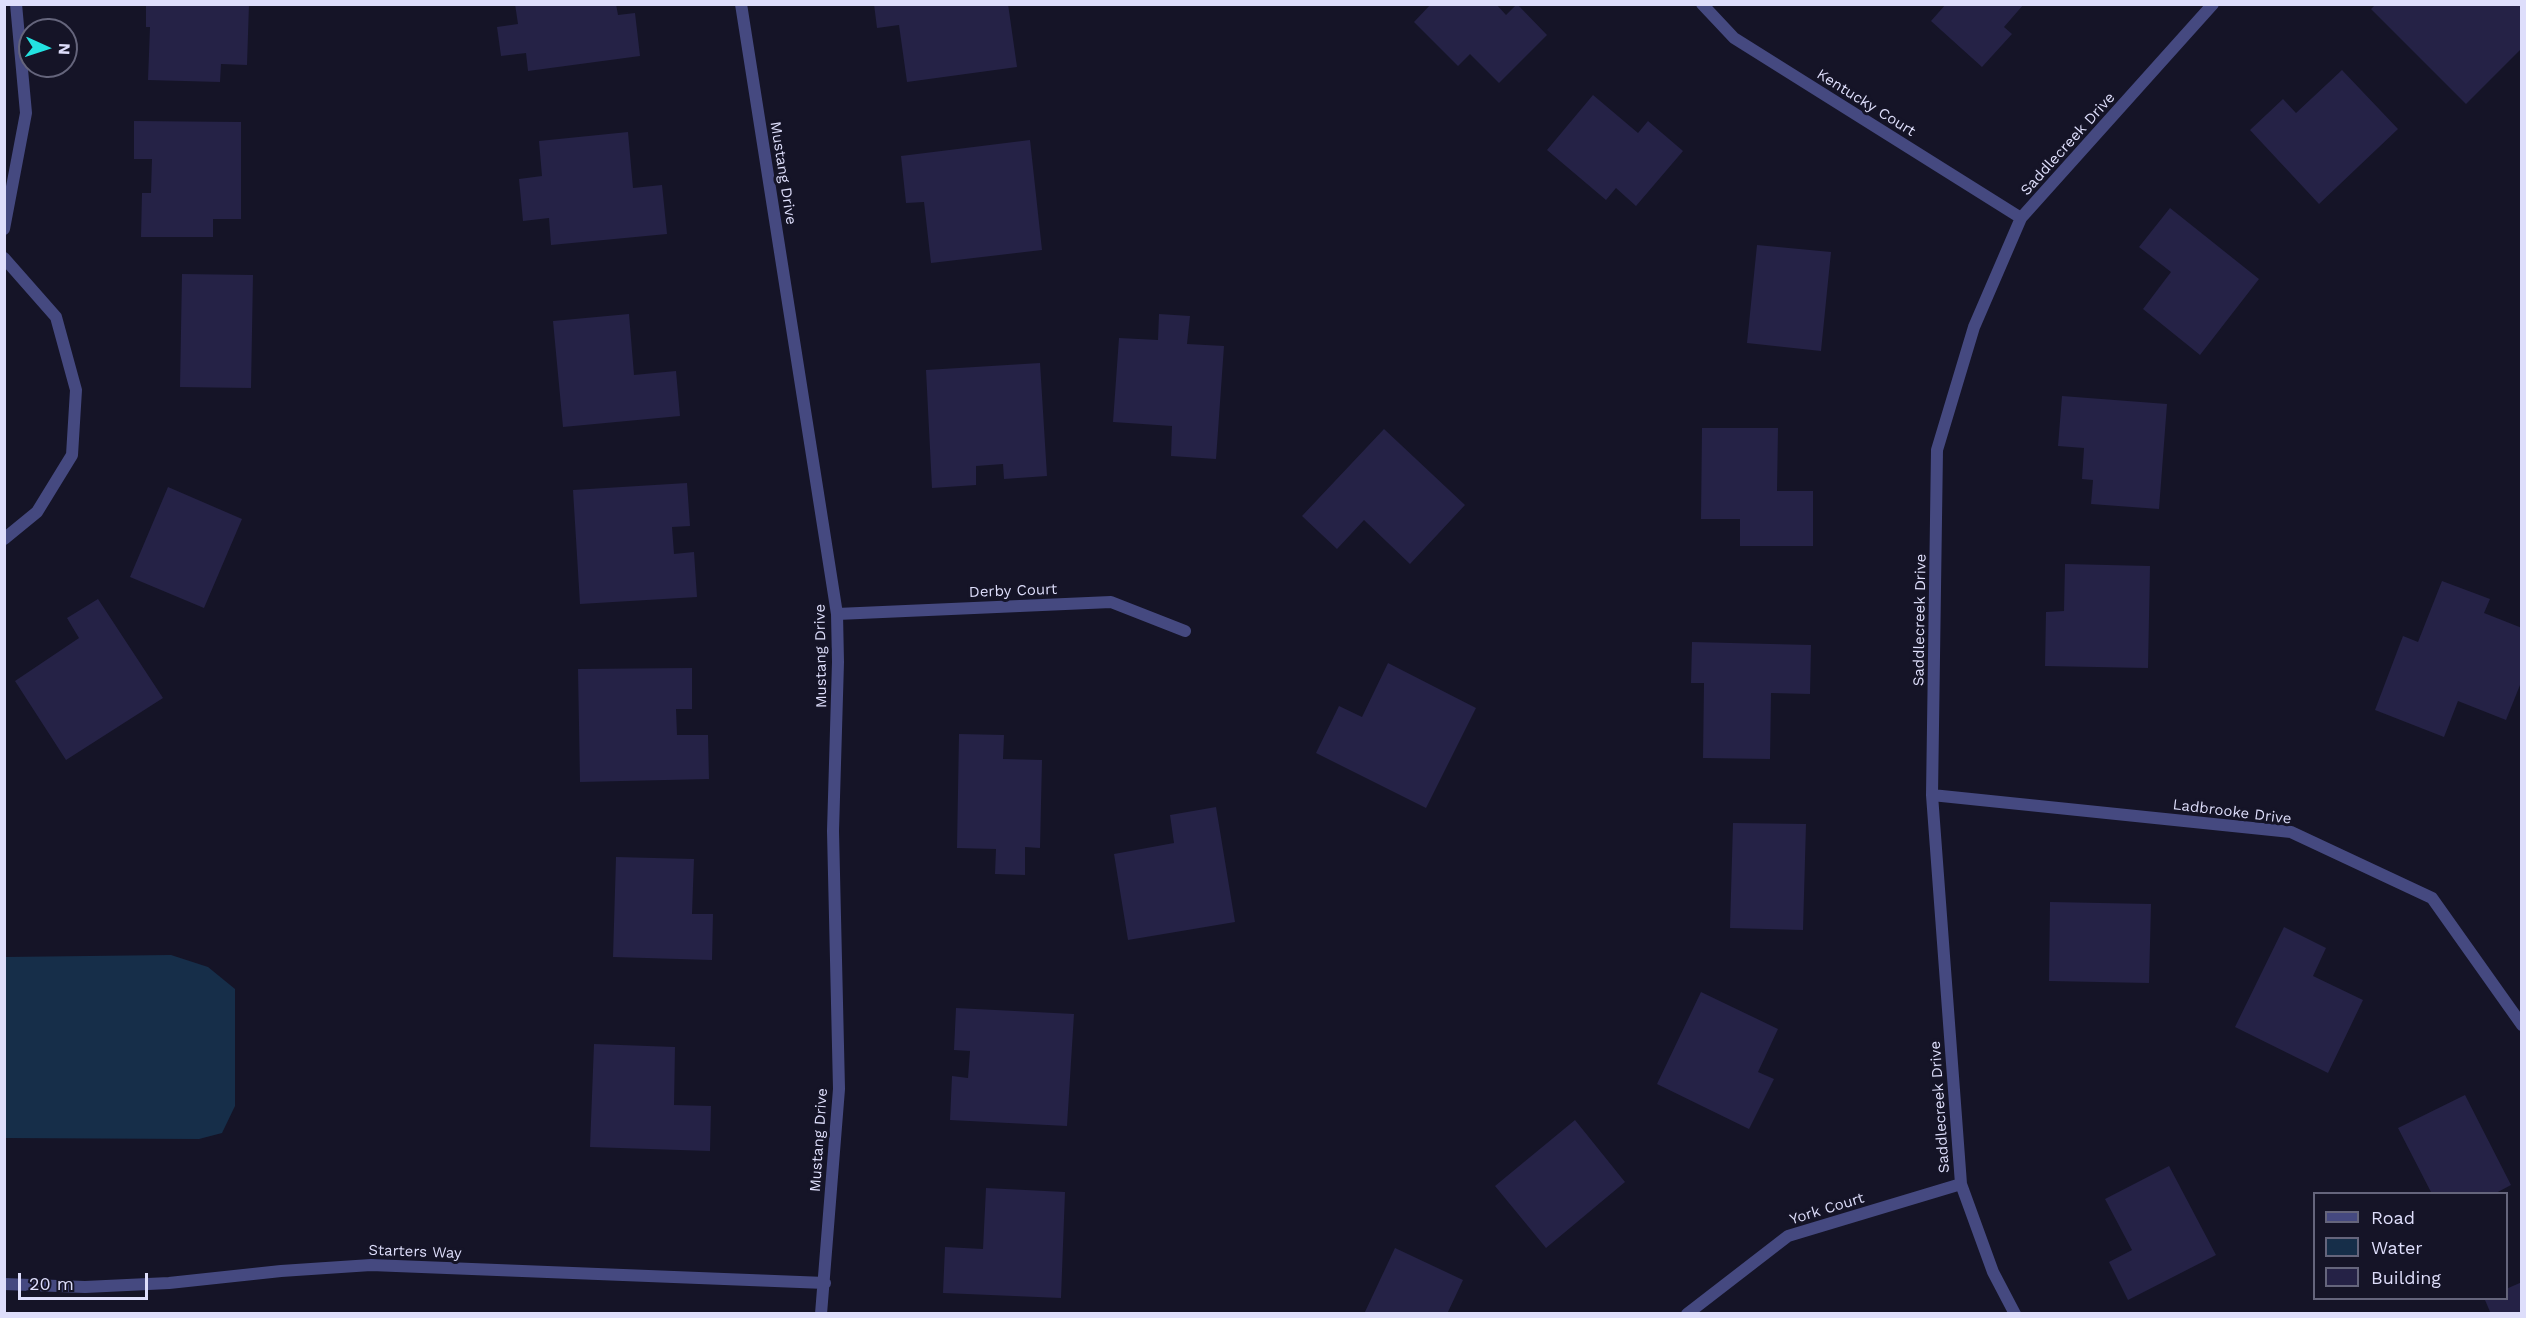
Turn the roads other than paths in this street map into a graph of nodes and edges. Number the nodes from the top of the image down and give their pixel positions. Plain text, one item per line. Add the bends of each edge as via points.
1 (16, 4) edge
2 (741, 4) edge
3 (1702, 4) edge
4 (2213, 4) edge
5 (2021, 218) junction
6 (4, 229) edge
7 (4, 258) edge
8 (4, 539) edge
9 (837, 614) junction
10 (1185, 631) dead end
11 (1932, 795) junction
12 (2522, 1025) edge
13 (1961, 1184) junction
14 (825, 1283) junction
15 (4, 1284) edge
16 (821, 1314) edge
17 (1687, 1314) edge
18 (2014, 1314) edge

1 - 6 street via 26,113
2 - 9 street, Mustang Drive
3 - 5 street, Kentucky Court via 1734,38
4 - 5 street, Saddlecreek Drive
5 - 11 street, Saddlecreek Drive via 1974,327 1937,450
7 - 8 street via 56,316 76,390 72,455 37,512
9 - 10 street, Derby Court via 1111,602
9 - 14 street, Mustang Drive via 833,831 839,1089
11 - 12 street, Ladbrooke Drive via 2291,832 2432,898
11 - 13 street, Saddlecreek Drive
13 - 17 street, York Court via 1788,1236
13 - 18 street, Saddlecreek Drive via 1993,1272
14 - 15 street, Starters Way via 371,1265 169,1283 85,1287
14 - 16 street, Mustang Drive

